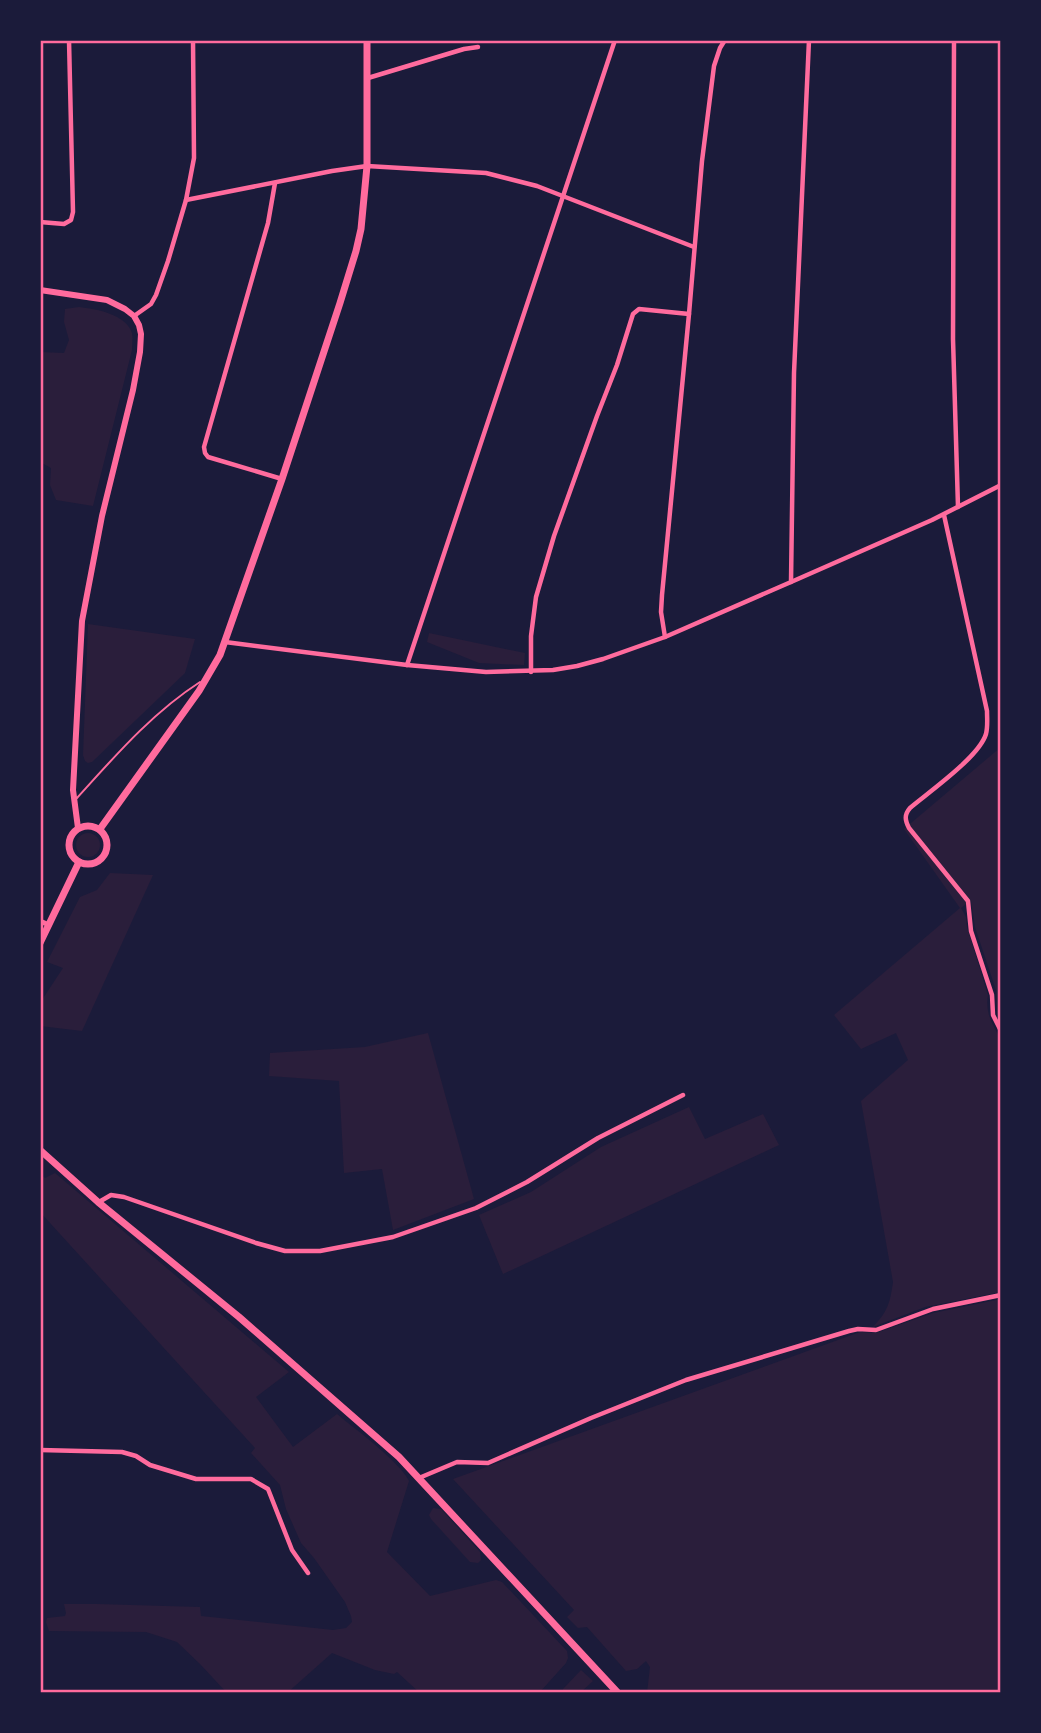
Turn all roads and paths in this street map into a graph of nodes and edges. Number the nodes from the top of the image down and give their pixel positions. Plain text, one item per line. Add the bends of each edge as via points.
1 (69, 40) edge
2 (194, 40) edge
3 (367, 40) edge
4 (615, 40) edge
5 (724, 40) edge
6 (808, 40) edge
7 (954, 40) edge
8 (478, 47) dead end
9 (367, 79) junction
10 (367, 166) junction
11 (275, 183) junction
12 (562, 196) junction
13 (186, 200) junction
14 (40, 222) edge
15 (694, 247) junction
16 (40, 290) edge
17 (689, 314) junction
18 (134, 316) junction
19 (282, 479) junction
20 (1001, 485) edge
21 (958, 507) junction
22 (944, 515) junction
23 (791, 582) junction
24 (665, 637) junction
25 (225, 642) junction
26 (407, 665) junction
27 (531, 672) junction
28 (206, 678) junction
29 (74, 802) junction
30 (78, 828) junction
31 (100, 830) junction
32 (79, 862) junction
33 (40, 921) edge
34 (49, 925) junction
35 (40, 943) edge
36 (1001, 1031) edge
37 (683, 1096) dead end
38 (40, 1150) edge
39 (98, 1202) junction
40 (1001, 1295) edge
41 (40, 1450) edge
42 (419, 1478) junction
43 (309, 1573) dead end
44 (618, 1693) edge

1 - 14 street via 73,212 64,224
2 - 13 street via 194,159
3 - 9 main road
4 - 12 street
5 - 15 street via 711,82
6 - 23 street via 794,373
7 - 21 street via 953,339
8 - 9 street
9 - 10 main road
10 - 11 street
10 - 12 street via 486,173
10 - 19 main road via 356,251
11 - 13 street
11 - 19 street via 268,223 204,447 208,457
12 - 15 street
12 - 26 street
13 - 18 street via 156,295
15 - 17 street
16 - 18 main road via 107,300
17 - 24 street via 662,595
17 - 27 street via 639,309 633,314 536,597
18 - 29 main road via 141,334 140,352 82,621
19 - 25 main road
20 - 21 street
21 - 22 street
22 - 23 street
22 - 36 street via 988,723 976,750 905,816 909,828 968,901 971,931
23 - 24 street
24 - 27 street via 577,666
25 - 26 street
25 - 28 main road
26 - 27 street
28 - 29 lane via 131,738
28 - 31 main road
29 - 30 main road
30 - 31 main road
30 - 32 main road via 69,845
31 - 32 main road via 108,846 105,856 88,865
32 - 34 main road
33 - 34 street
34 - 35 main road
37 - 39 street via 598,1138 476,1208 393,1237 320,1251 285,1251 124,1197 111,1195
38 - 39 main road
39 - 42 main road via 239,1317
40 - 42 street via 933,1309 876,1330 849,1331 686,1380 488,1462 457,1462
41 - 43 street via 122,1452 196,1479 251,1479 268,1489 292,1550
42 - 44 main road

